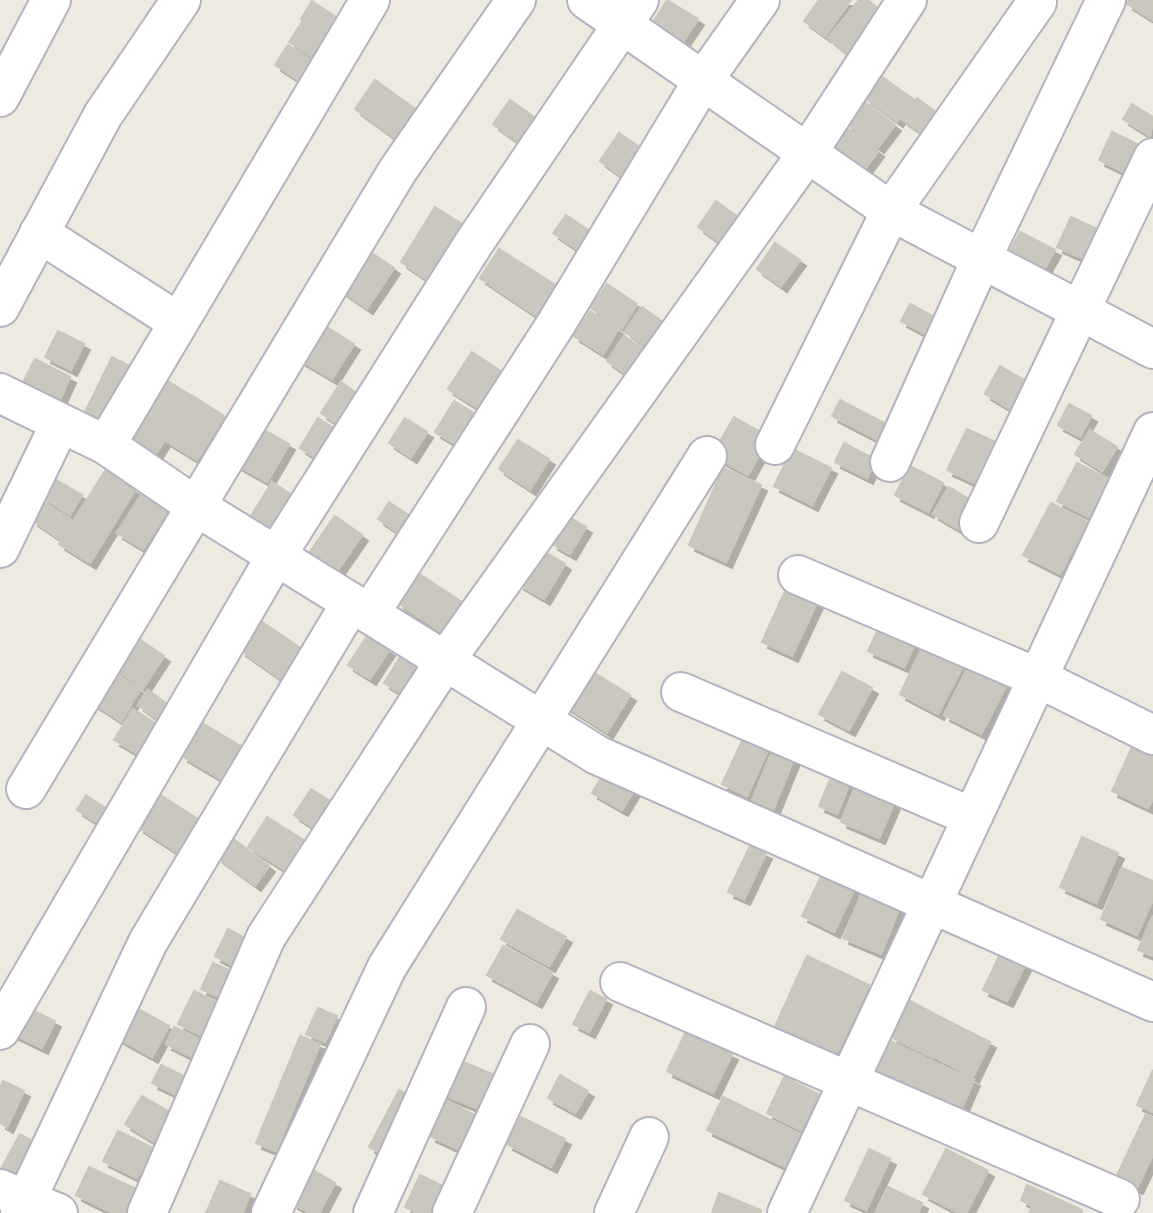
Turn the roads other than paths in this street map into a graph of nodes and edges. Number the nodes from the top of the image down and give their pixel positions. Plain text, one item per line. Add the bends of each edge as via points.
1 (51, 0) edge
2 (181, 0) edge
3 (370, 0) edge
4 (516, 0) edge
5 (587, 0) edge
6 (760, 0) edge
7 (907, 0) edge
8 (1106, 0) edge
9 (1037, 2) dead end
10 (630, 13) edge
11 (702, 82) junction
12 (0, 97) edge
13 (806, 155) junction
14 (1153, 158) edge
15 (891, 211) junction
16 (39, 233) junction
17 (981, 260) junction
18 (0, 307) edge
19 (1081, 311) junction
20 (178, 321) junction
21 (1153, 349) edge
22 (0, 393) edge
23 (60, 424) junction
24 (1153, 432) edge
25 (106, 444) junction
26 (775, 445) dead end
27 (707, 456) dead end
28 (890, 462) dead end
29 (194, 505) junction
30 (979, 523) dead end
31 (0, 548) edge
32 (276, 556) junction
33 (798, 575) dead end
34 (361, 608) junction
35 (445, 661) junction
36 (1036, 677) junction
37 (681, 692) dead end
38 (542, 721) junction
39 (1153, 735) edge
40 (26, 789) dead end
41 (972, 817) junction
42 (932, 905) junction
43 (620, 982) dead end
44 (1153, 1002) edge
45 (466, 1007) dead end
46 (0, 1030) edge
47 (530, 1044) dead end
48 (846, 1083) junction
49 (649, 1137) dead end
50 (1120, 1199) dead end
51 (26, 1204) edge
52 (147, 1213) edge
53 (271, 1213) edge
54 (373, 1213) edge
55 (452, 1213) edge
56 (614, 1213) edge
57 (788, 1213) edge

1 - 12 street
2 - 16 street via 103,114
3 - 20 street
4 - 29 street via 398,170
5 - 10 street
6 - 11 street
7 - 13 street
8 - 17 street
9 - 15 street
10 - 11 street
10 - 32 street via 474,243
11 - 13 street
11 - 34 street via 556,324
13 - 15 street
13 - 35 street
14 - 19 street
15 - 17 street
15 - 26 street
16 - 18 street
16 - 20 street
17 - 19 street
17 - 28 street
19 - 21 street
19 - 30 street
20 - 25 street
22 - 23 street
23 - 25 street
23 - 31 street
24 - 36 street
25 - 29 street
27 - 38 street
29 - 32 street
29 - 40 street
32 - 34 street
32 - 46 street
33 - 36 street
34 - 35 street
34 - 51 street via 148,942
35 - 38 street
35 - 52 street via 266,937
36 - 39 street
36 - 41 street
37 - 41 street
38 - 42 street via 597,755
38 - 53 street via 387,967
41 - 42 street
42 - 44 street
42 - 48 street
43 - 48 street
45 - 54 street
47 - 55 street
48 - 50 street
48 - 57 street
49 - 56 street

